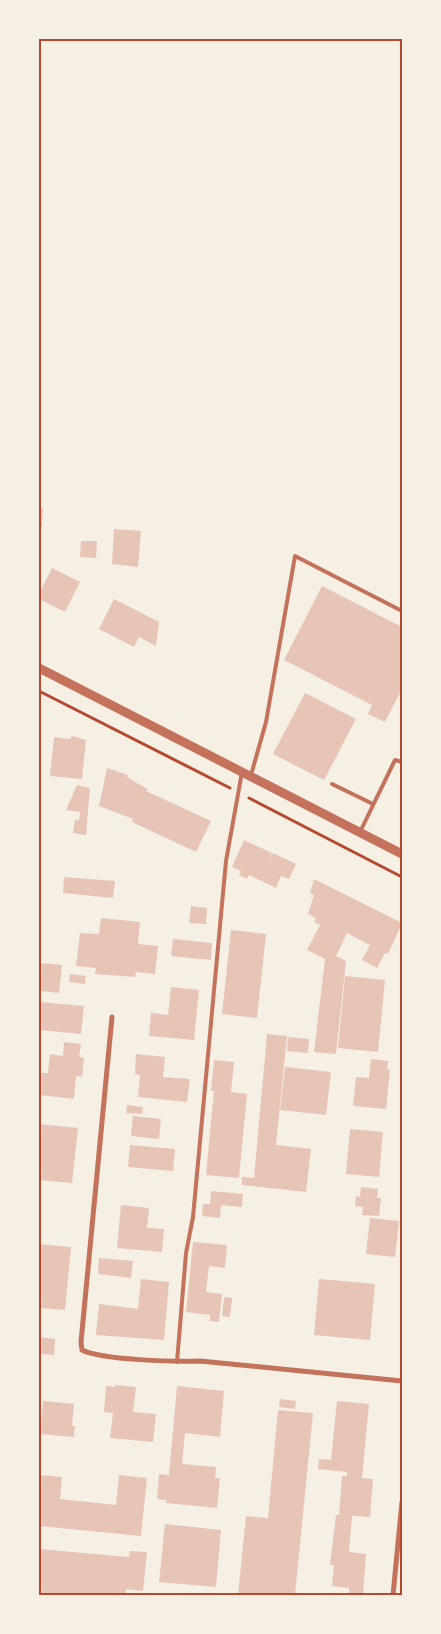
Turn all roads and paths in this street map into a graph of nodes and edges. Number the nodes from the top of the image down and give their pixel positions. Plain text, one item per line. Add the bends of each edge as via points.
1 (402, 611) edge
2 (39, 668) edge
3 (39, 691) edge
4 (402, 762) edge
5 (246, 775) junction
6 (332, 784) dead end
7 (238, 793) junction
8 (372, 804) junction
9 (360, 832) junction
10 (402, 854) edge
11 (402, 876) edge
12 (112, 1017) dead end
13 (177, 1362) junction
14 (402, 1381) edge
15 (402, 1502) edge
16 (393, 1595) edge

1 - 5 lane via 295,556 266,722
2 - 5 street
3 - 7 path
4 - 8 lane via 394,760
5 - 7 lane
5 - 9 street
6 - 8 lane
7 - 11 path
7 - 13 lane via 226,862
8 - 9 lane
9 - 10 street
12 - 13 street via 82,1350
13 - 14 street via 200,1360
15 - 16 street

